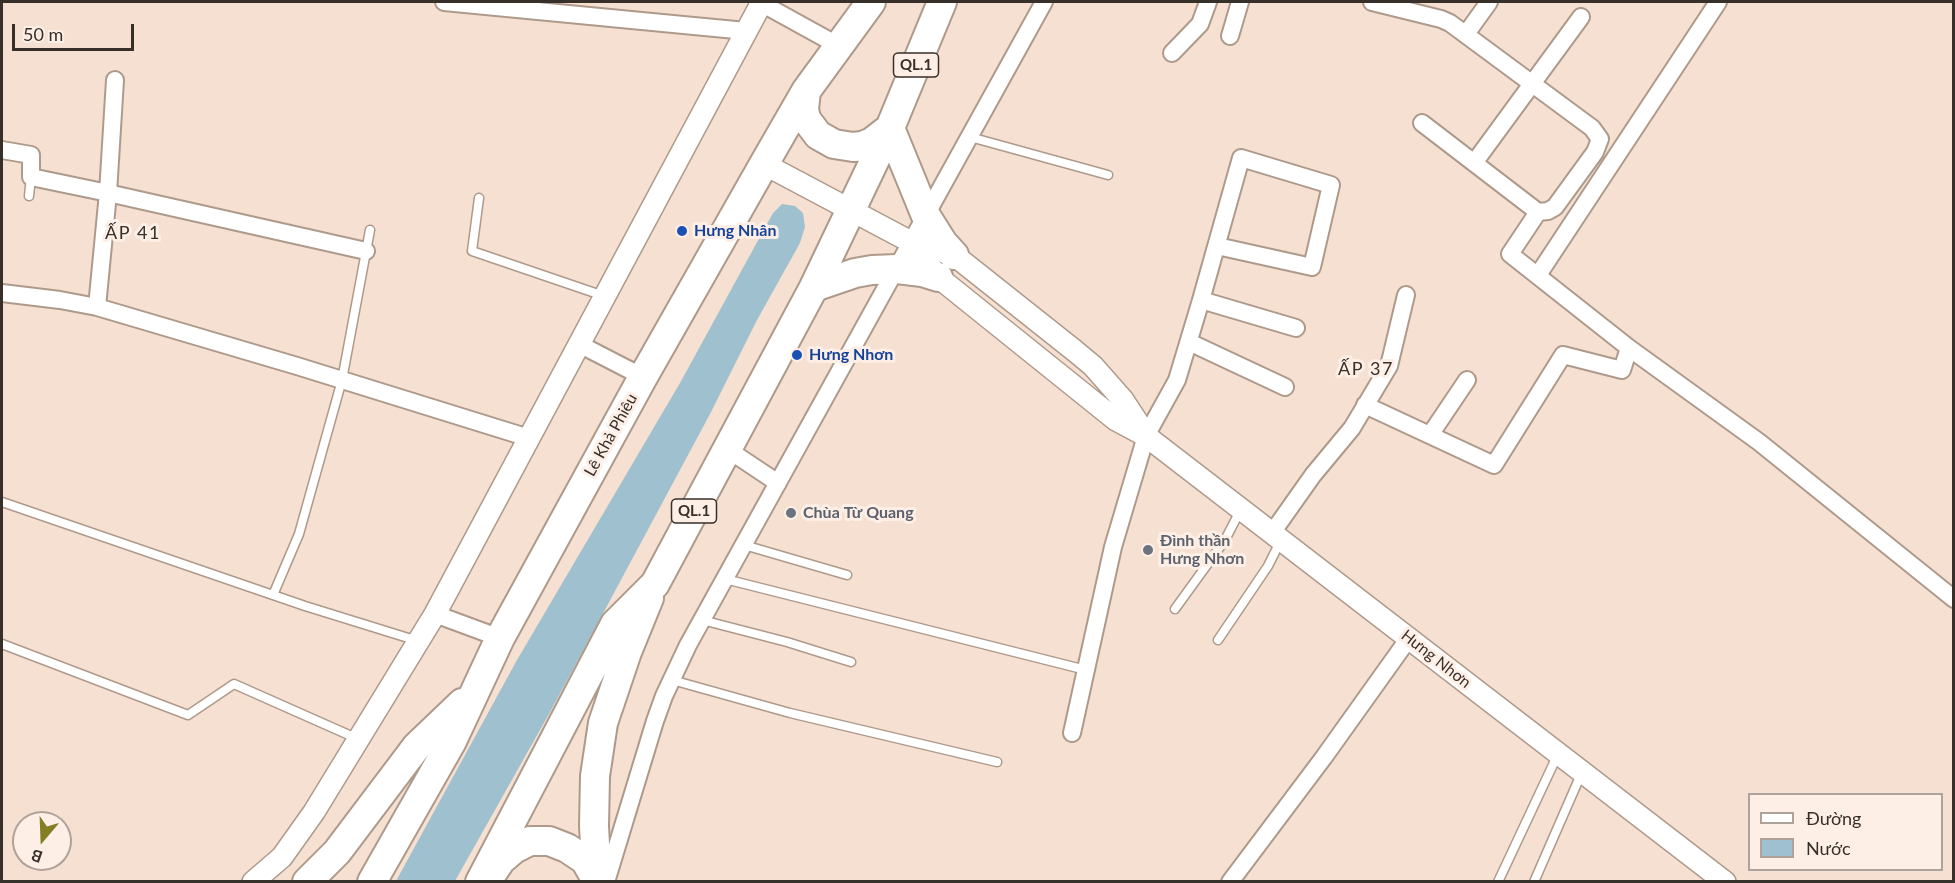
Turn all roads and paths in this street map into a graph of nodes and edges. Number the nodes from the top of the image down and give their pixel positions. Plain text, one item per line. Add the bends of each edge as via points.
1 (444, 2) edge
2 (761, 2) edge
3 (871, 2) edge
4 (942, 2) edge
5 (1044, 2) edge
6 (1208, 2) edge
7 (1240, 2) edge
8 (1372, 2) edge
9 (1489, 2) edge
10 (1718, 2) edge
11 (1581, 18) dead end
12 (746, 31) junction
13 (1466, 34) junction
14 (1230, 36) dead end
15 (839, 46) junction
16 (1172, 53) dead end
17 (115, 80) dead end
18 (1533, 84) junction
19 (807, 91) junction
20 (1422, 123) dead end
21 (890, 128) junction
22 (969, 137) junction
23 (2, 150) edge
24 (1474, 163) junction
25 (764, 164) junction
26 (1108, 175) dead end
27 (31, 177) junction
28 (108, 192) junction
29 (28, 196) dead end
30 (479, 198) dead end
31 (851, 209) junction
32 (1538, 212) junction
33 (926, 216) junction
34 (370, 230) dead end
35 (911, 242) junction
36 (1217, 246) junction
37 (366, 251) junction
38 (946, 266) junction
39 (897, 269) junction
40 (1538, 275) junction
41 (814, 286) junction
42 (2, 293) edge
43 (1406, 295) dead end
44 (604, 296) junction
45 (1201, 300) junction
46 (97, 307) junction
47 (1296, 328) dead end
48 (1188, 342) junction
49 (579, 344) junction
50 (1629, 350) junction
51 (644, 376) junction
52 (342, 380) junction
53 (1467, 380) dead end
54 (1285, 387) dead end
55 (1365, 405) junction
56 (1430, 435) junction
57 (1146, 436) junction
58 (529, 438) junction
59 (727, 449) junction
60 (778, 483) junction
61 (2, 502) edge
62 (1241, 509) junction
63 (1276, 536) junction
64 (744, 545) junction
65 (847, 575) dead end
66 (725, 579) junction
67 (655, 584) junction
68 (273, 595) junction
69 (1953, 599) edge
70 (1176, 609) dead end
71 (435, 614) junction
72 (702, 620) junction
73 (500, 638) junction
74 (1408, 638) junction
75 (1218, 640) dead end
76 (419, 641) junction
77 (2, 644) edge
78 (851, 662) dead end
79 (1086, 670) junction
80 (672, 680) junction
81 (474, 691) junction
82 (1072, 733) dead end
83 (359, 739) junction
84 (1558, 753) junction
85 (997, 762) dead end
86 (1582, 772) junction
87 (597, 881) edge
88 (253, 882) edge
89 (307, 882) edge
90 (372, 882) edge
91 (480, 882) edge
92 (487, 882) edge
93 (606, 882) edge
94 (1230, 882) edge
95 (1498, 882) edge
96 (1534, 882) edge
97 (1725, 882) edge

1 - 12 street
2 - 12 street
2 - 15 street
3 - 15 highway, Lê Khả Phiêu
4 - 21 highway, QL.1
5 - 22 street
6 - 16 street via 1200,24
7 - 14 street
8 - 13 street via 1441,19
9 - 13 street
10 - 40 street
11 - 18 street
12 - 44 street
13 - 18 street
15 - 19 highway, Lê Khả Phiêu
17 - 28 street
18 - 24 street
18 - 32 street via 1592,128 1600,139 1595,152 1554,207
19 - 21 highway via 806,119 818,135 834,144 862,146
19 - 25 highway, Lê Khả Phiêu
20 - 24 street
21 - 31 highway, QL.1
21 - 33 highway
22 - 26 lane
22 - 33 street
23 - 27 street via 31,155
24 - 32 street
25 - 31 street, Hưng Nhơn
25 - 51 highway, Lê Khả Phiêu
27 - 28 street
27 - 29 lane
28 - 37 street
28 - 46 street
30 - 44 lane via 472,251
31 - 35 street, Hưng Nhơn
31 - 41 highway, QL.1
32 - 40 street via 1510,254
33 - 35 street
33 - 38 highway via 943,243
34 - 37 lane
35 - 38 street, Hưng Nhơn
35 - 39 street
36 - 36 street via 1312,267 1331,185 1241,158
36 - 45 street
37 - 52 lane
38 - 39 highway via 922,272
38 - 57 street, Hưng Nhơn via 1116,420
38 - 57 street, Hưng Nhơn via 1093,366 1123,400
39 - 41 highway via 855,273
39 - 60 street
40 - 50 street
41 - 59 highway, QL.1
42 - 46 street
43 - 55 street via 1389,366
44 - 49 street
45 - 47 street
45 - 48 street
46 - 52 street
48 - 54 street
48 - 57 street via 1177,380
49 - 51 street
49 - 58 street
50 - 56 street via 1622,370 1563,354 1494,465
50 - 69 street via 1759,442
51 - 73 highway, Lê Khả Phiêu
52 - 58 street
52 - 68 lane via 302,523
53 - 56 street
55 - 56 street
55 - 63 street via 1352,428 1313,475
57 - 62 street, Hưng Nhơn
57 - 79 street via 1113,547
58 - 71 street
59 - 60 street
59 - 67 highway, QL.1
60 - 64 street
61 - 68 lane
62 - 63 street, Hưng Nhơn
62 - 70 lane via 1225,540
63 - 74 street, Hưng Nhơn
63 - 75 lane via 1268,566
64 - 65 lane
64 - 66 street
66 - 72 street
66 - 79 lane
67 - 87 highway via 603,723 595,776
67 - 91 highway, QL.1 via 615,624
68 - 76 lane
71 - 73 street
71 - 76 street
72 - 78 lane
72 - 80 street
73 - 81 highway, Lê Khả Phiêu
74 - 84 street, Hưng Nhơn
74 - 94 street
76 - 83 street
77 - 83 lane via 188,714 234,684
79 - 82 street
80 - 85 lane via 790,713
80 - 93 street via 646,746
81 - 89 highway via 417,747 337,852
81 - 90 highway, Lê Khả Phiêu via 452,741
83 - 88 street via 282,856
84 - 86 street, Hưng Nhơn
84 - 95 lane
86 - 96 lane
86 - 97 street, Hưng Nhơn
87 - 92 highway via 585,860 567,848 549,841 530,841 501,860

